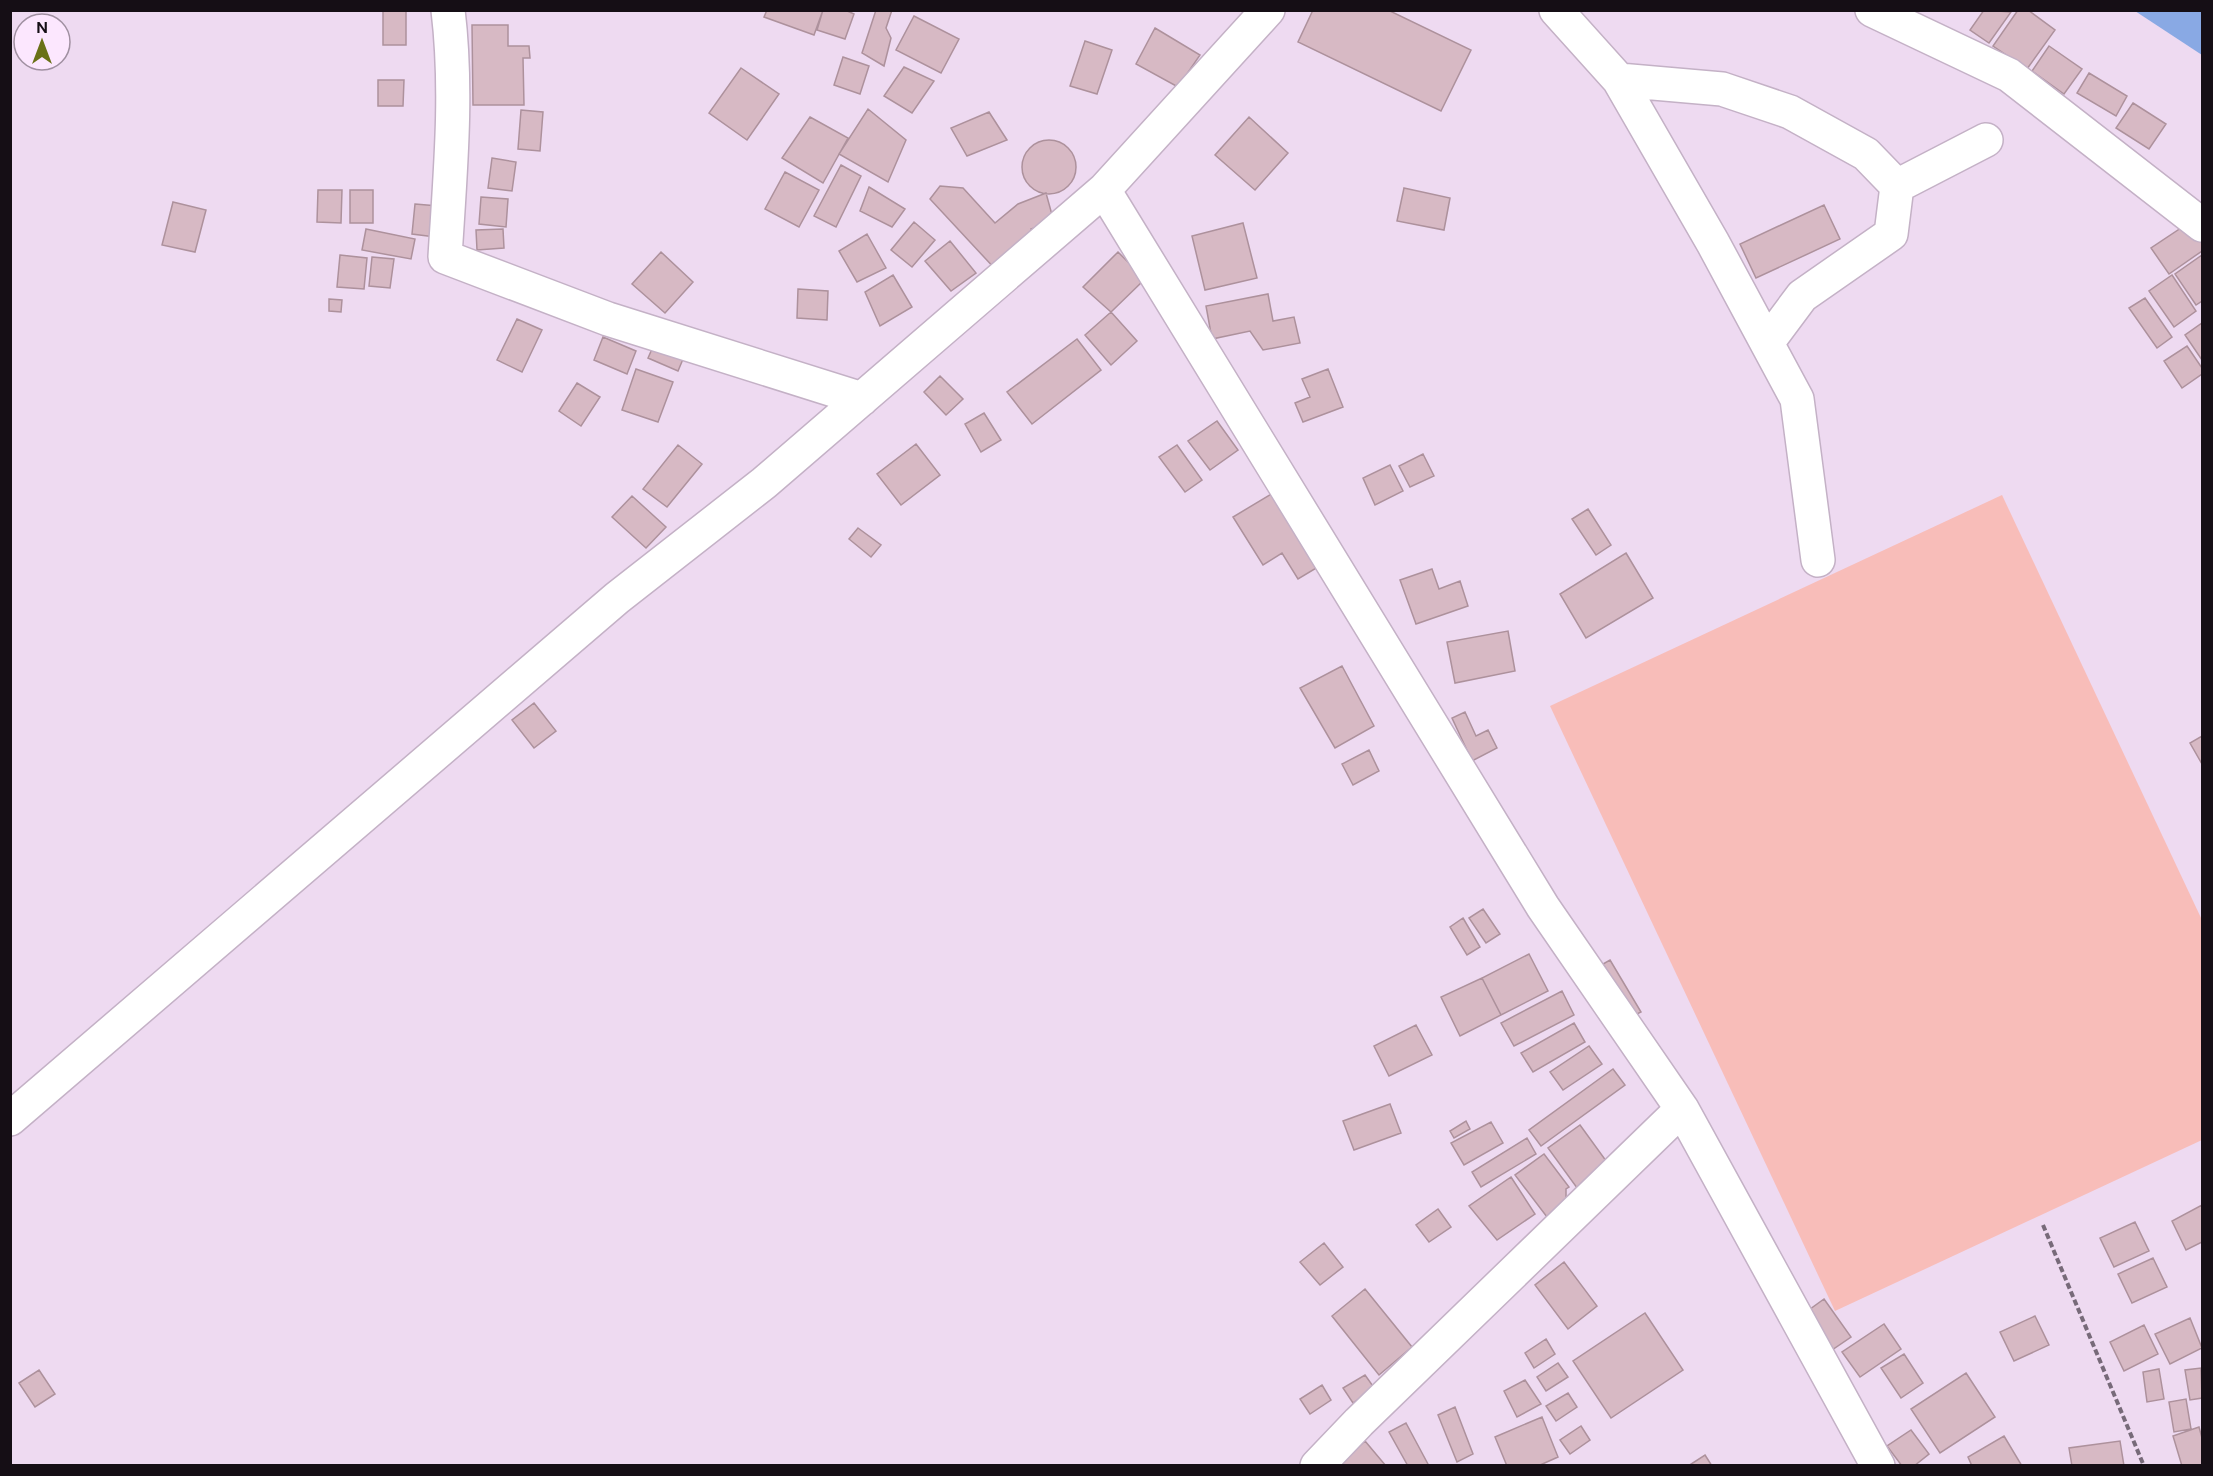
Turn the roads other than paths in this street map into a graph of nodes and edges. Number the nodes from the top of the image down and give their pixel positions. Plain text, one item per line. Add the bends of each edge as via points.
1 (448, 10) edge
2 (1268, 10) edge
3 (1556, 10) edge
4 (1872, 10) edge
5 (1619, 80) junction
6 (1986, 140) dead end
7 (1897, 186) junction
8 (1104, 190) junction
9 (2202, 225) edge
10 (1767, 343) junction
11 (862, 399) junction
12 (1818, 560) dead end
13 (1682, 1109) junction
14 (10, 1119) edge
15 (1317, 1466) edge
16 (1878, 1466) edge

1 - 11 street via 452,45 452,151 445,257 608,319
2 - 8 street
3 - 5 street
4 - 9 street via 2009,75
5 - 7 street via 1722,89 1790,112 1866,154
5 - 10 street
6 - 7 street
7 - 10 street via 1891,234 1802,296
8 - 11 street
8 - 13 street via 1543,907
10 - 12 street via 1797,399
11 - 14 street via 764,483 617,598
13 - 15 street
13 - 16 street

